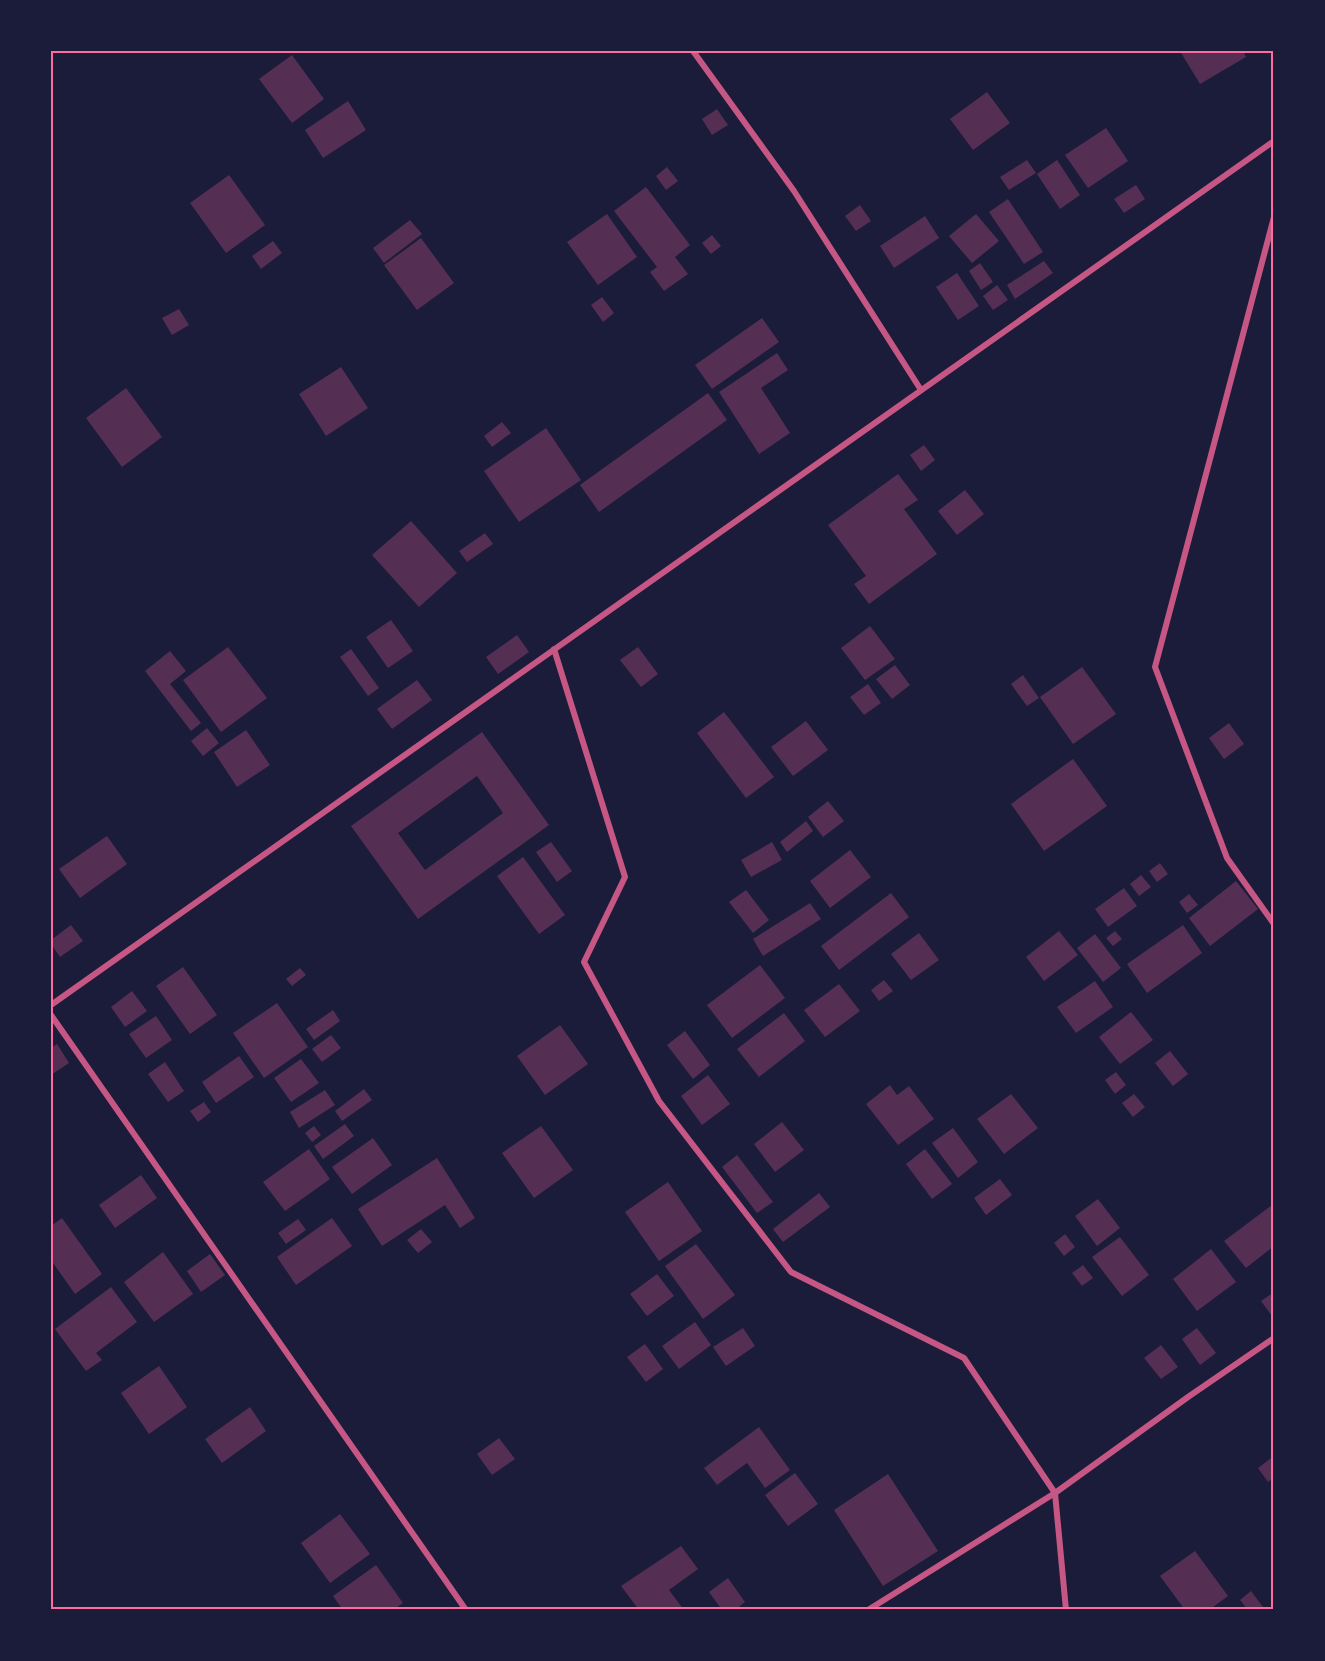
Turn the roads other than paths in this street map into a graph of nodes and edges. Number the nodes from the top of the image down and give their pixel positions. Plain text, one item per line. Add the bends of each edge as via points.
1 (693, 51) edge
2 (1274, 141) edge
3 (1274, 218) edge
4 (921, 390) junction
5 (555, 649) junction
6 (1274, 924) edge
7 (51, 1005) edge
8 (51, 1014) edge
9 (1274, 1338) edge
10 (1055, 1493) junction
11 (466, 1610) edge
12 (868, 1610) edge
13 (1066, 1610) edge

1 - 4 street via 794,191
2 - 4 street
3 - 6 street via 1155,667 1227,858
4 - 5 street
5 - 7 street
5 - 10 street via 625,878 584,962 659,1101 791,1272 964,1358
8 - 11 street
9 - 10 street
10 - 12 street
10 - 13 street

